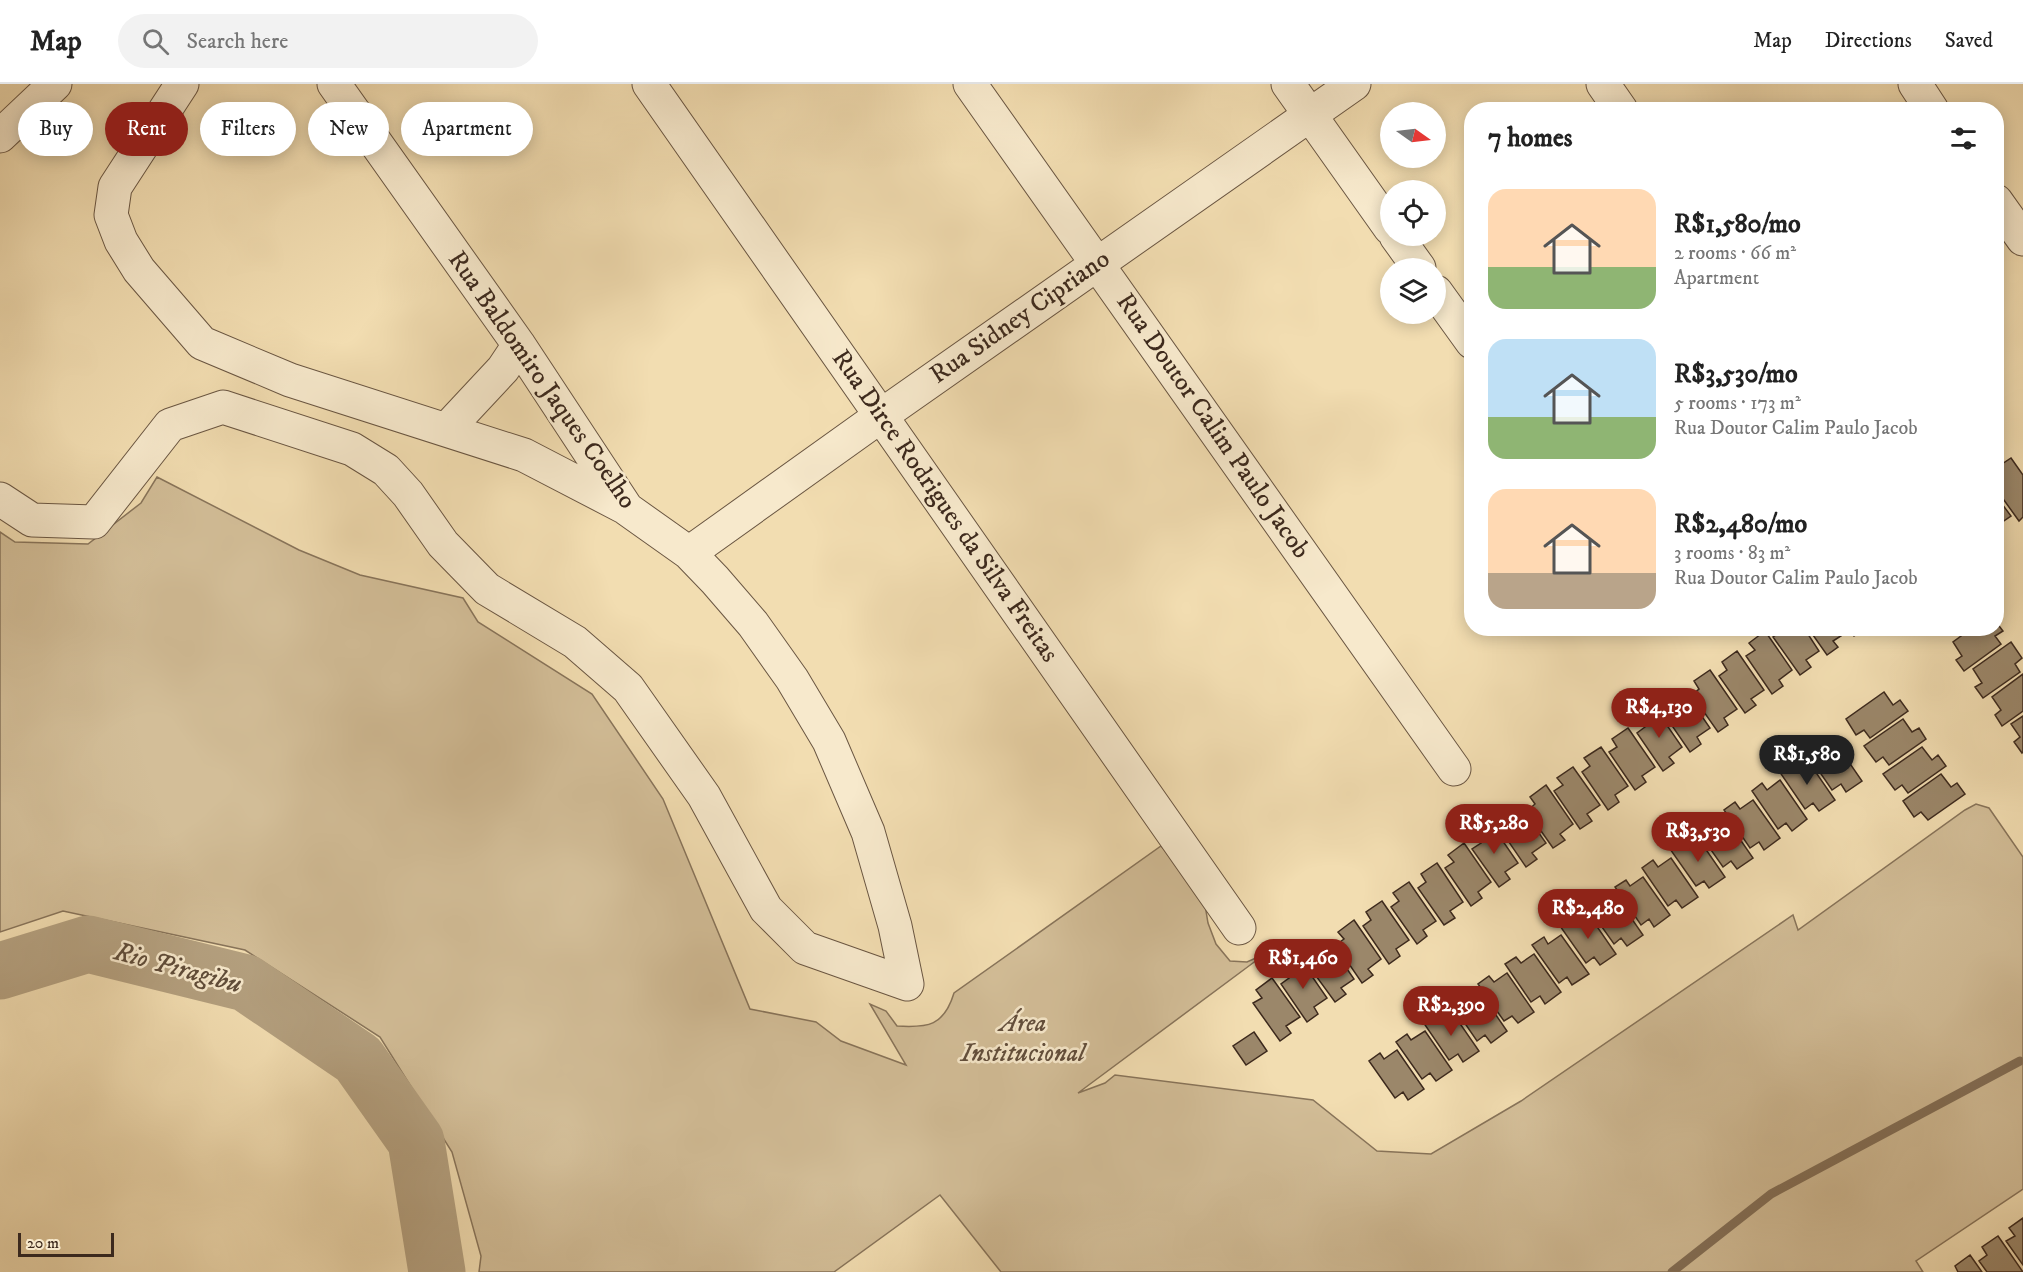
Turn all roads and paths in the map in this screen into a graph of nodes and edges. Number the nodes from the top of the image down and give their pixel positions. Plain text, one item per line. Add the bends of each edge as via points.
1 (55, 84) edge
2 (182, 84) edge
3 (334, 84) edge
4 (650, 84) edge
5 (970, 84) edge
6 (1288, 84) edge
7 (1354, 84) edge
8 (1603, 84) edge
9 (1915, 84) edge
10 (1615, 102) edge
11 (1927, 102) edge
12 (1310, 115) junction
13 (0, 136) edge
14 (2004, 212) edge
15 (1380, 214) edge
16 (2023, 239) edge
17 (1098, 263) junction
18 (1446, 306) edge
19 (1464, 331) edge
20 (519, 345) junction
21 (882, 415) junction
22 (447, 429) junction
23 (0, 499) edge
24 (627, 509) junction
25 (689, 553) junction
26 (1454, 769) dead end
27 (1239, 928) dead end

1 - 13 street
2 - 22 street via 115,187 111,216 139,270 202,343 290,380
3 - 20 street, Rua Baldomiro Jaques Coelho
4 - 21 street, Rua Dirce Rodrigues da Silva Freitas
5 - 17 street, Rua Doutor Calim Paulo Jacob
6 - 12 street
7 - 12 street, Rua Sidney Cipriano
8 - 10 street
9 - 11 street
12 - 15 street
12 - 17 street, Rua Sidney Cipriano
14 - 16 street
17 - 21 street, Rua Sidney Cipriano
17 - 26 street, Rua Doutor Calim Paulo Jacob
18 - 19 street
20 - 22 street via 503,369
20 - 24 street, Rua Baldomiro Jaques Coelho
21 - 25 street, Rua Sidney Cipriano
21 - 27 street, Rua Dirce Rodrigues da Silva Freitas
22 - 24 street via 524,454
23 - 25 street, Rua Baldomiro Jaques Coelho via 32,520 94,522 170,425 223,407 352,449 386,470 443,544 487,589 574,642 628,688 704,796 766,909 805,948 907,984 868,832 829,741 753,624
24 - 25 street, Rua Baldomiro Jaques Coelho

